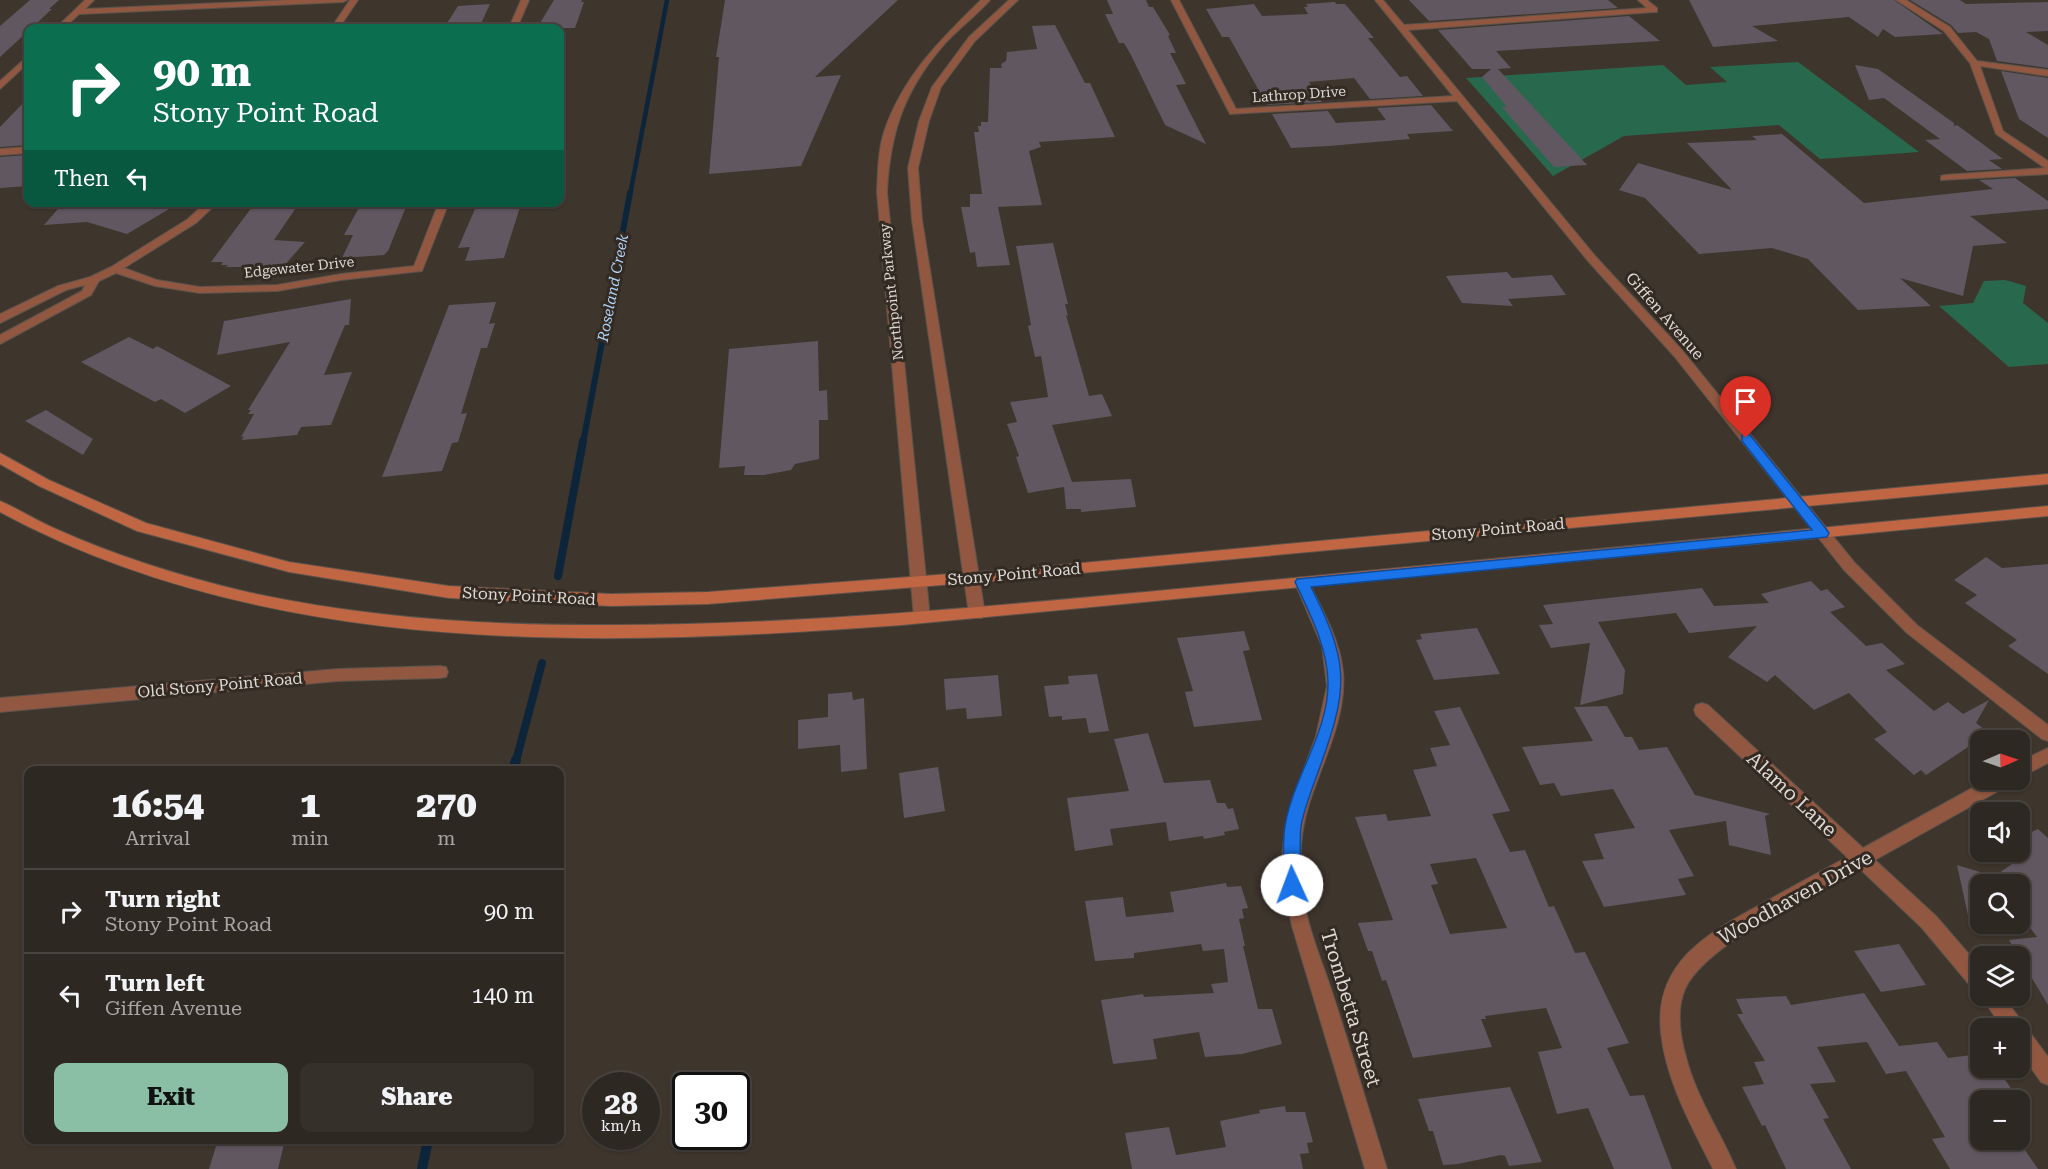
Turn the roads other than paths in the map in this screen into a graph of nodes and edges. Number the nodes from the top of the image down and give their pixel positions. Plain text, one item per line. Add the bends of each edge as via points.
1 (90, 0) edge
2 (343, 0) edge
3 (354, 0) edge
4 (525, 0) edge
5 (986, 0) edge
6 (1014, 0) edge
7 (1175, 0) edge
8 (1379, 0) edge
9 (1642, 0) edge
10 (1900, 0) edge
11 (77, 12) junction
12 (64, 24) edge
13 (338, 24) edge
14 (515, 24) edge
15 (1403, 28) junction
16 (24, 63) edge
17 (1974, 63) junction
18 (2048, 73) edge
19 (24, 76) edge
20 (9, 77) junction
21 (0, 86) edge
22 (1458, 98) junction
23 (24, 150) edge
24 (0, 152) edge
25 (2048, 166) edge
26 (2048, 171) edge
27 (1945, 178) dead end
28 (207, 207) edge
29 (442, 207) edge
30 (115, 269) junction
31 (94, 279) junction
32 (0, 319) edge
33 (0, 340) edge
34 (0, 458) edge
35 (2048, 479) edge
36 (1797, 502) junction
37 (0, 506) edge
38 (2048, 511) edge
39 (1823, 533) junction
40 (972, 578) junction
41 (919, 582) junction
42 (1302, 582) junction
43 (977, 614) junction
44 (922, 618) junction
45 (440, 672) dead end
46 (0, 705) edge
47 (1702, 710) dead end
48 (2048, 734) edge
49 (2048, 755) edge
50 (2030, 765) edge
51 (1985, 790) edge
52 (1862, 859) junction
53 (1970, 969) edge
54 (1999, 1006) edge
55 (2008, 1018) edge
56 (2030, 1050) edge
57 (2048, 1075) edge
58 (1376, 1169) edge
59 (1725, 1169) edge

1 - 11 street
2 - 11 street
3 - 13 street
4 - 14 street
5 - 41 street, Northpoint Parkway via 938,46 916,74 897,112 884,160 882,192
6 - 40 street via 972,39 937,87 913,168 917,220
7 - 22 street, Lathrop Drive via 1233,112
8 - 15 street, Giffen Avenue
9 - 15 street via 1654,10
10 - 17 street via 1947,29
11 - 12 street
15 - 22 street, Giffen Avenue
16 - 20 street
17 - 18 street
17 - 25 street via 1999,132
19 - 20 street
20 - 21 street
22 - 36 street, Giffen Avenue via 1592,259 1678,353
23 - 24 street
26 - 27 street
28 - 30 street via 192,221
29 - 30 street, Edgewater Drive via 418,269 277,288 201,290 155,283
30 - 31 street
31 - 32 street via 62,288
31 - 33 street via 87,293
34 - 41 main road, Stony Point Road via 44,483 142,527 289,567 420,589 656,600
35 - 36 main road, Stony Point Road
36 - 39 street, Giffen Avenue
36 - 40 main road, Stony Point Road
37 - 44 main road, Stony Point Road via 54,534 192,582 304,608 424,625 607,633 741,630
38 - 39 main road, Stony Point Road
39 - 42 main road, Stony Point Road
39 - 48 street, Giffen Avenue via 1849,566 1912,629
40 - 41 main road, Stony Point Road
40 - 43 street
41 - 44 street, Northpoint Parkway
42 - 43 main road, Stony Point Road
42 - 58 street, Trombetta Street via 1321,620 1334,662 1335,684 1328,724 1293,827 1292,885
43 - 44 main road, Stony Point Road
45 - 46 street, Old Stony Point Road via 338,675
47 - 52 street, Alamo Lane
49 - 50 street
51 - 52 street, Woodhaven Drive
52 - 53 street, Alamo Lane via 1929,922
52 - 59 street, Woodhaven Drive via 1718,938 1694,960 1675,990 1670,1011 1675,1054 1688,1094
54 - 55 street
56 - 57 street

